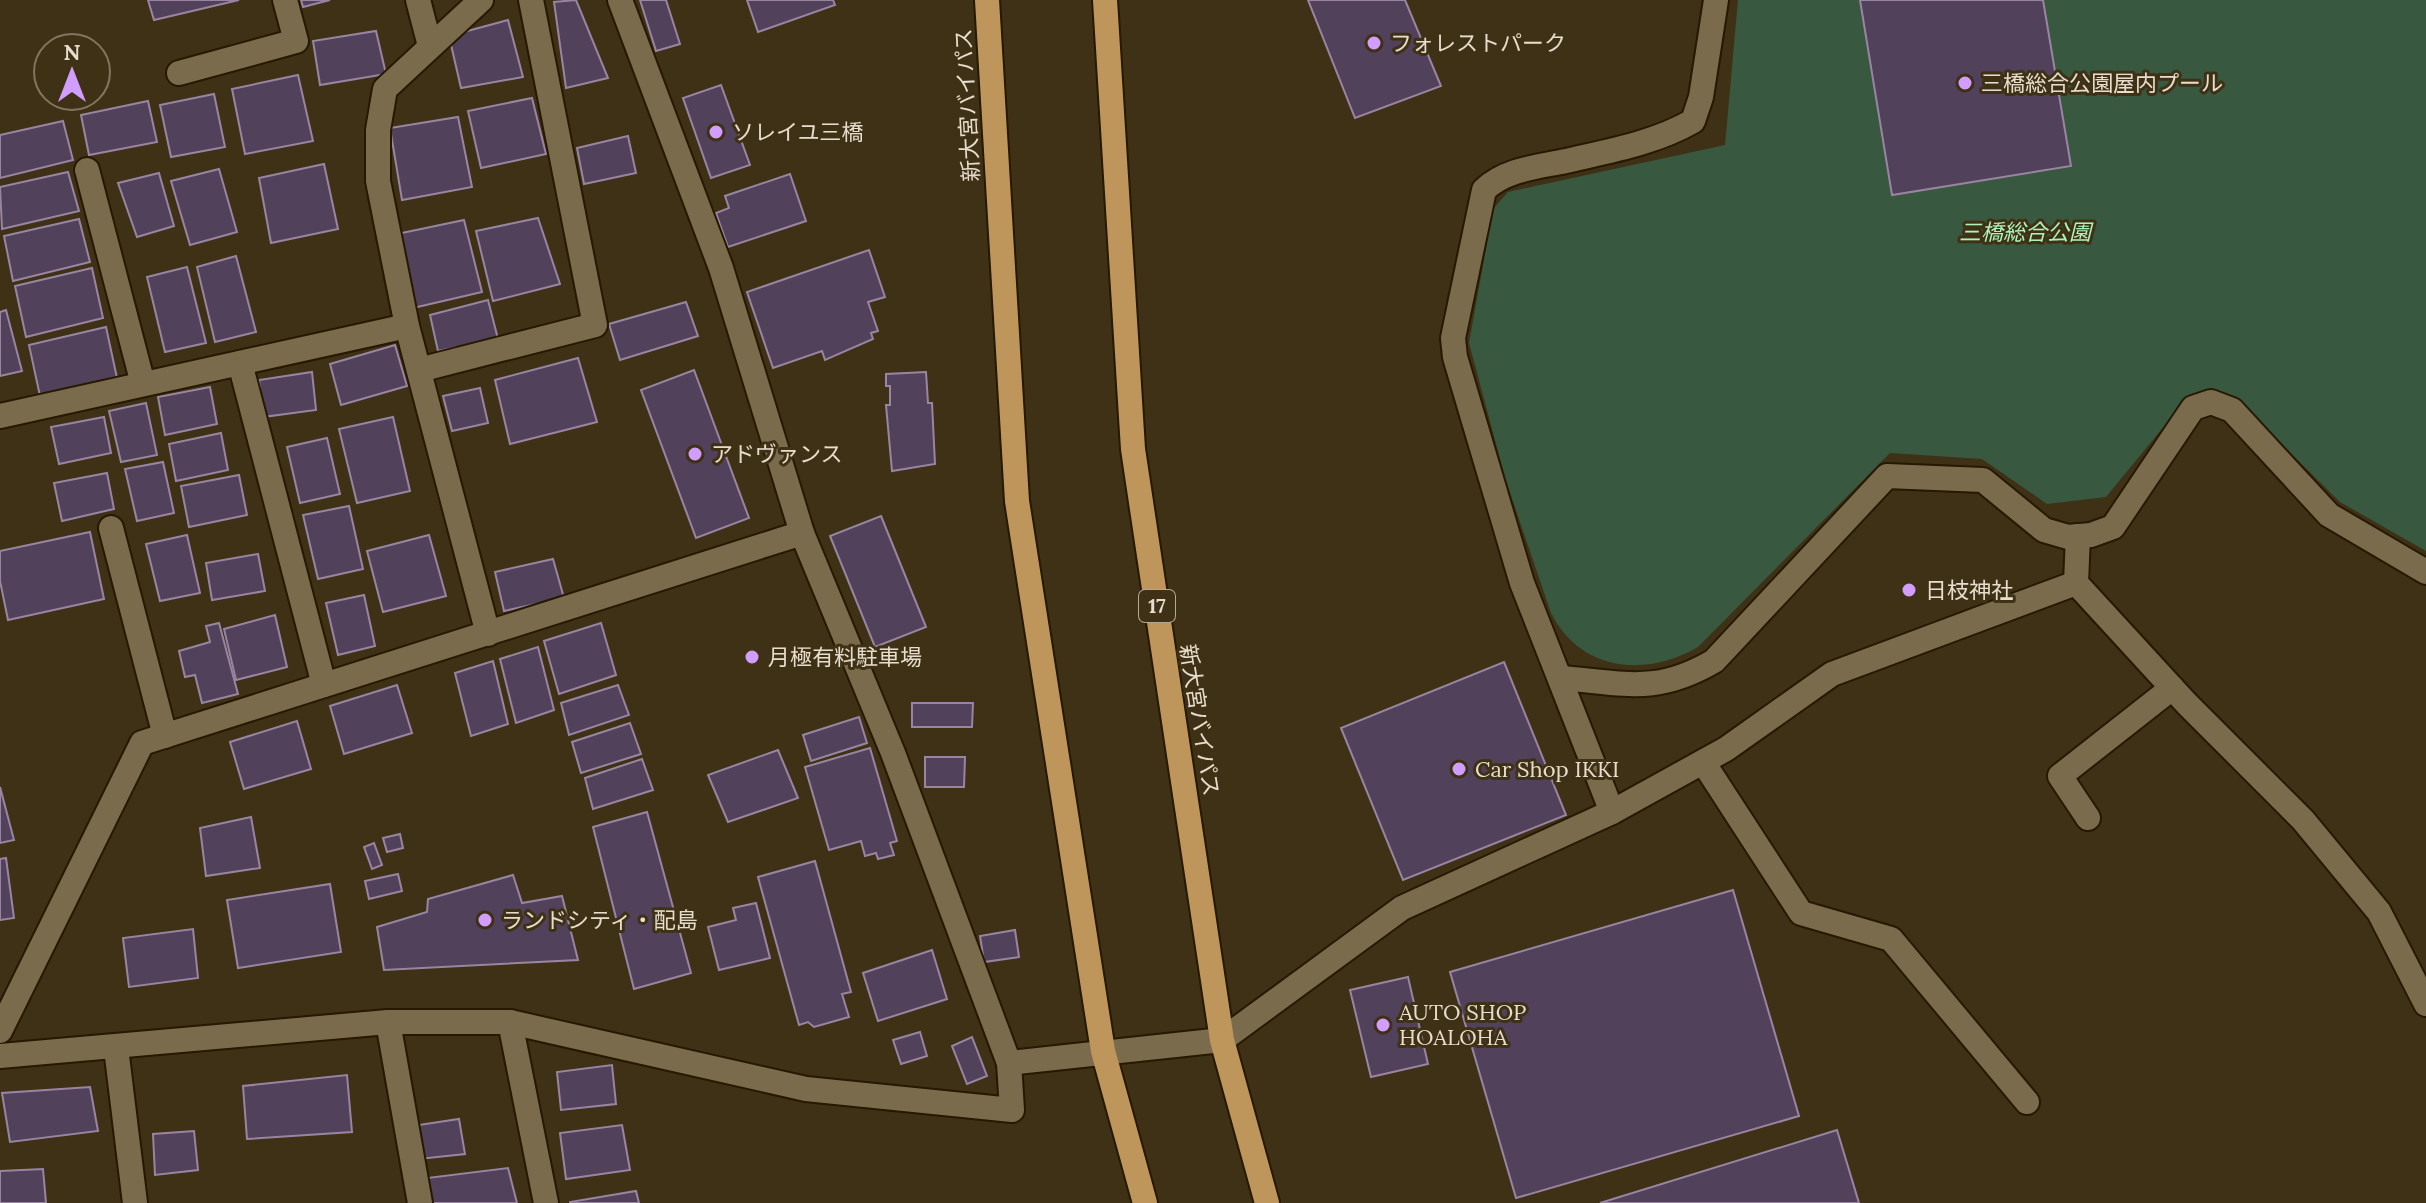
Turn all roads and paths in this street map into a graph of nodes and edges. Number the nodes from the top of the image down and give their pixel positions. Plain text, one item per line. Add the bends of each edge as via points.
1 (285, 0) edge
2 (418, 0) edge
3 (481, 0) edge
4 (531, 0) edge
5 (620, 0) edge
6 (987, 0) edge
7 (1105, 0) edge
8 (1716, 0) edge
9 (430, 46) junction
10 (179, 73) dead end
11 (87, 170) dead end
12 (407, 326) junction
13 (240, 363) junction
14 (419, 370) junction
15 (143, 384) junction
16 (0, 416) edge
17 (111, 528) dead end
18 (802, 533) junction
19 (2078, 536) junction
20 (2426, 572) edge
21 (2076, 583) junction
22 (488, 634) junction
23 (1561, 678) junction
24 (324, 685) junction
25 (2172, 688) junction
26 (165, 736) junction
27 (1703, 762) junction
28 (1612, 812) junction
29 (2088, 818) dead end
30 (2425, 998) edge
31 (388, 1022) junction
32 (510, 1022) junction
33 (0, 1031) edge
34 (1222, 1040) junction
35 (116, 1048) junction
36 (1103, 1051) junction
37 (0, 1056) edge
38 (1009, 1063) junction
39 (2027, 1102) dead end
40 (135, 1203) edge
41 (420, 1203) edge
42 (546, 1203) edge
43 (1145, 1203) edge
44 (1267, 1203) edge

1 - 10 street via 296,41
2 - 9 street
3 - 9 street
4 - 14 street via 595,325
5 - 18 street via 721,268
6 - 36 highway, 新大宮バイパス via 1017,501
7 - 34 highway, 新大宮バイパス / 17 via 1133,449
8 - 23 street via 1693,121 1617,149 1514,172 1495,180 1481,197 1453,338 1455,357 1522,583
9 - 12 street via 385,89 378,130 378,181
11 - 15 street
12 - 13 street
12 - 14 street
13 - 15 street
13 - 24 street
14 - 22 street
15 - 16 street
17 - 26 street
18 - 22 street
18 - 38 street via 893,753
19 - 20 street via 2113,527 2193,408 2211,402 2232,410 2329,515
19 - 21 street
19 - 23 street via 2044,530 1983,480 1887,476 1714,661 1684,679 1662,684
21 - 25 street
21 - 27 street via 1832,674
22 - 24 street
23 - 28 street
24 - 26 street
25 - 29 street via 2060,776
25 - 30 street via 2303,820 2379,912
26 - 33 street via 142,743
27 - 28 street
27 - 39 street via 1801,913 1891,939
28 - 34 street via 1402,908
31 - 32 street
31 - 35 street
31 - 41 street
32 - 38 street via 806,1089 1012,1110
32 - 42 street
34 - 36 street
34 - 44 highway, 新大宮バイパス / 17
35 - 37 street
35 - 40 street
36 - 38 street
36 - 43 highway, 新大宮バイパス

